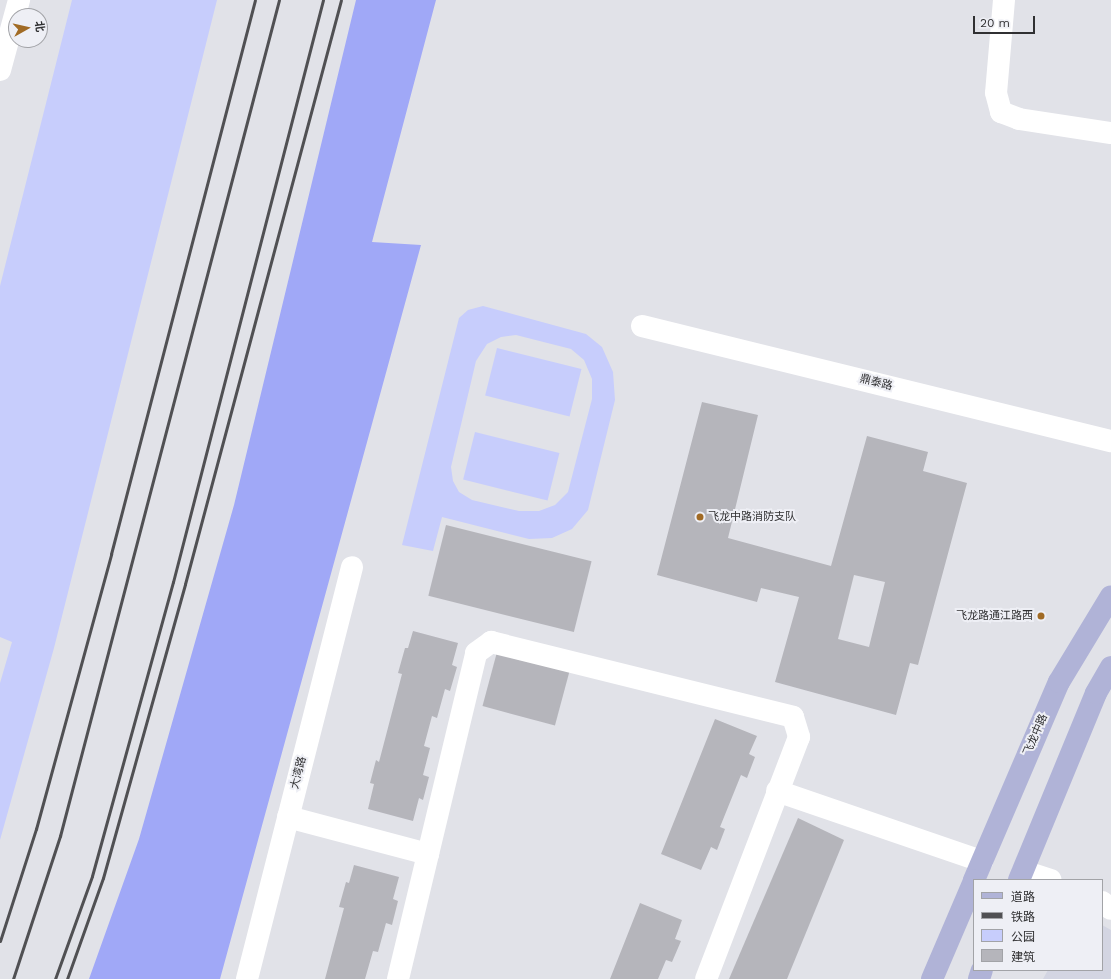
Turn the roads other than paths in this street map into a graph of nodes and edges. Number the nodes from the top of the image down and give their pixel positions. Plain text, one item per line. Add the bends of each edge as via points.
1 (19, 0) edge
2 (1004, 0) edge
3 (0, 70) edge
4 (1111, 133) edge
5 (642, 326) dead end
6 (1111, 441) edge
7 (352, 567) dead end
8 (1111, 596) edge
9 (1111, 667) edge
10 (777, 791) junction
11 (288, 817) junction
12 (428, 854) junction
13 (977, 874) edge
14 (1021, 875) edge
15 (1045, 879) edge
16 (973, 883) edge
17 (1103, 903) edge
18 (1111, 909) edge
19 (246, 979) edge
20 (398, 979) edge
21 (706, 979) edge
22 (932, 979) edge

1 - 3 street
2 - 4 street via 996,93 1001,112 1019,119
5 - 6 street, 鼎泰路
7 - 11 street, 大湾路
8 - 13 main road, 飞龙中路 via 1059,682
9 - 14 main road via 1096,693
10 - 12 street via 799,737 793,717 491,642 476,653
10 - 13 street
10 - 21 street
11 - 12 street
11 - 19 street, 大湾路
12 - 20 street
14 - 15 street
16 - 22 main road, 飞龙中路
17 - 18 street

